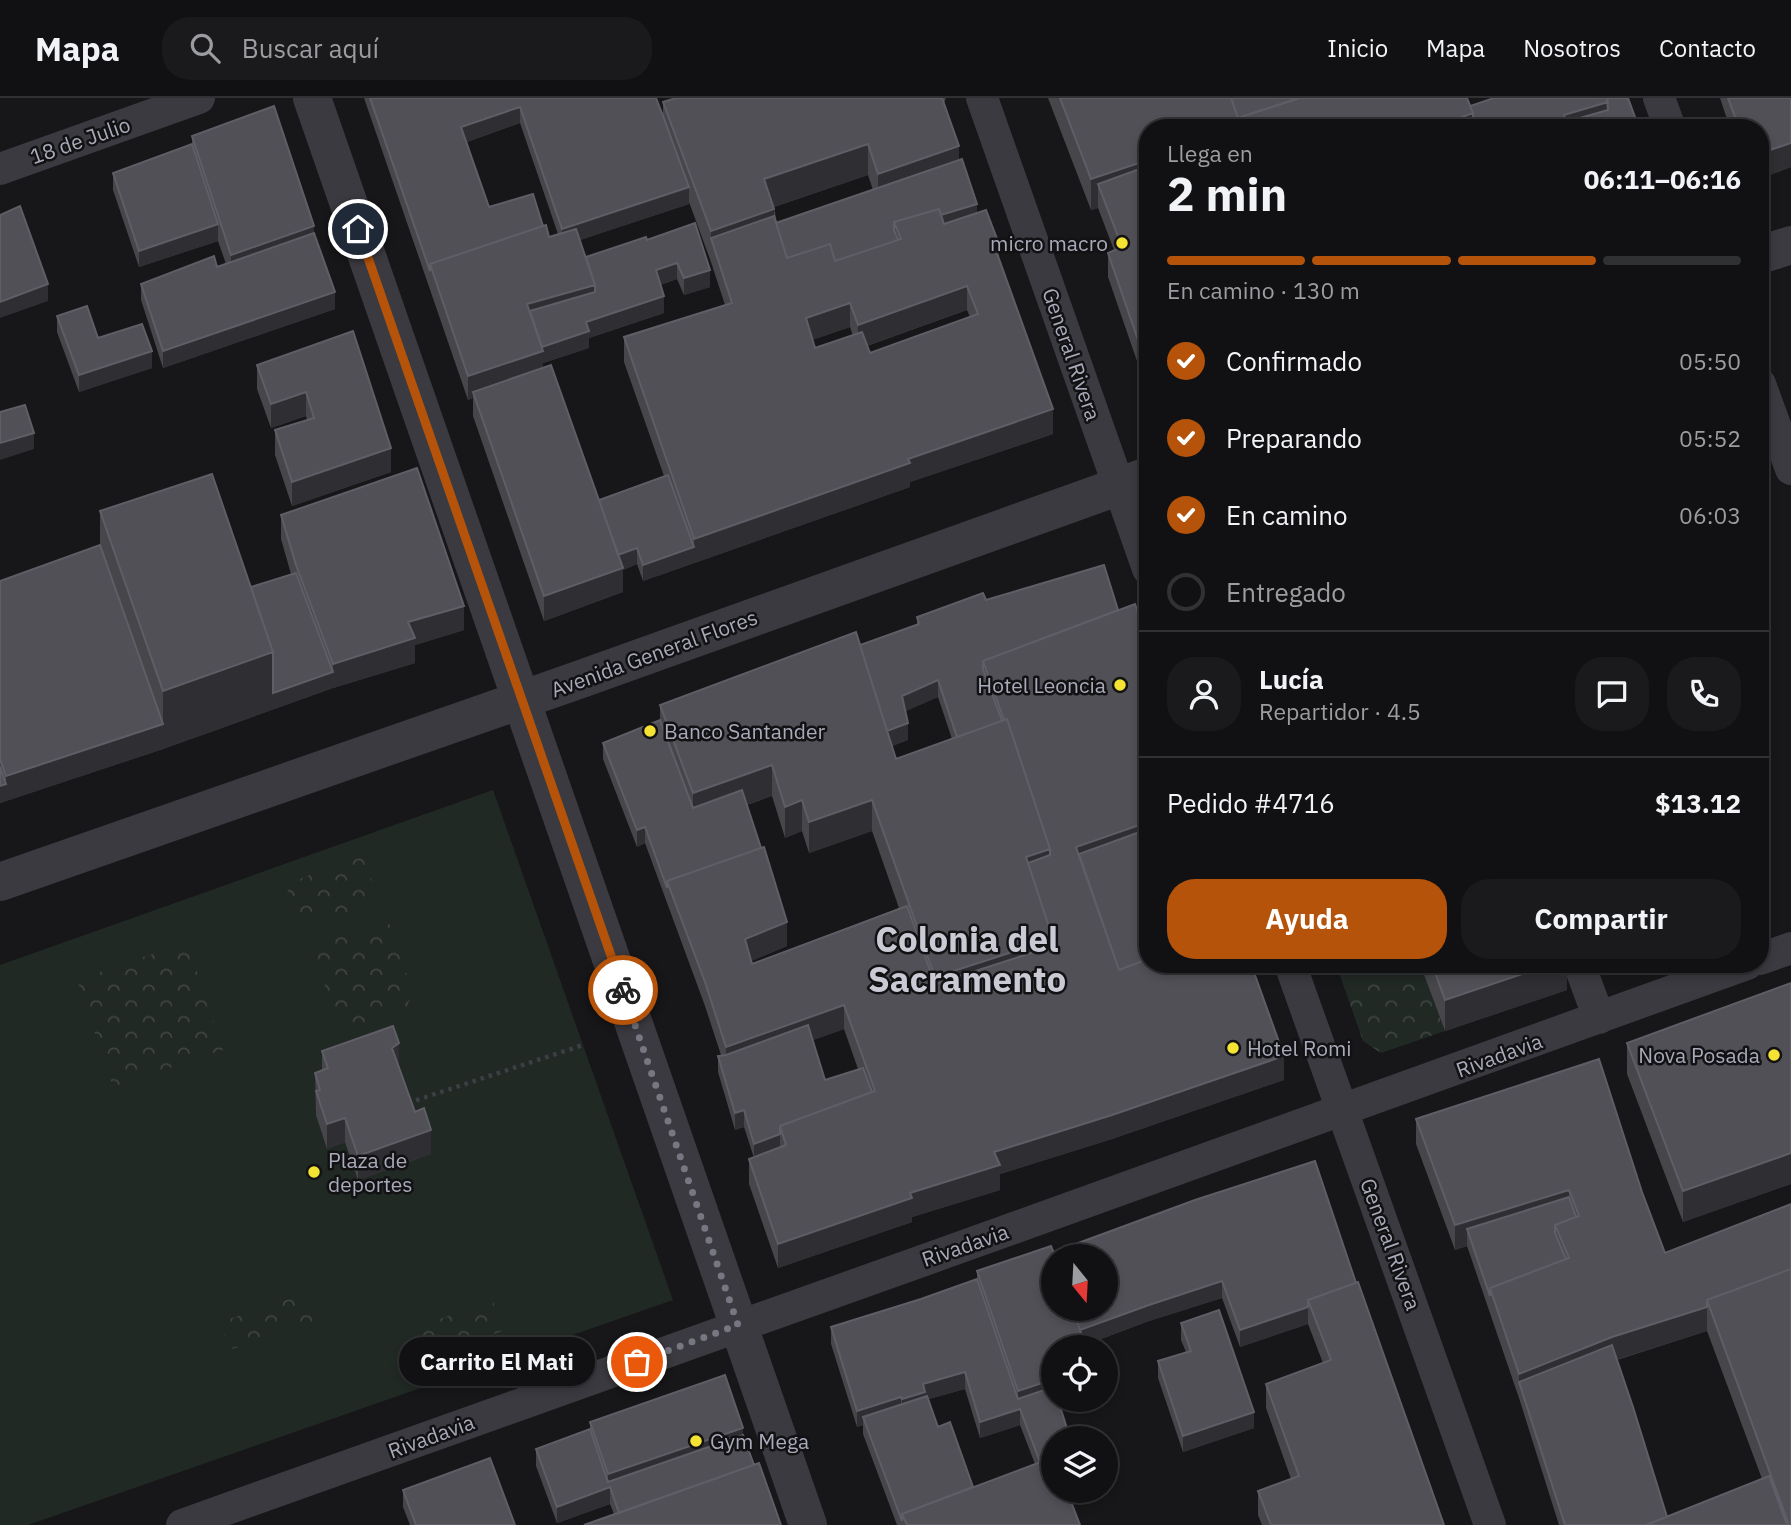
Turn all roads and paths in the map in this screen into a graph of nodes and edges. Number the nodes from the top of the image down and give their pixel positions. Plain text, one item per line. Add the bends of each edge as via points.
1 (199, 98) edge
2 (312, 98) edge
3 (982, 98) edge
4 (1659, 98) edge
5 (1667, 119) edge
6 (0, 169) edge
7 (1791, 244) edge
8 (1769, 252) edge
9 (1769, 409) edge
10 (1791, 469) edge
11 (1133, 481) edge
12 (1139, 516) edge
13 (521, 700) junction
14 (0, 882) edge
15 (1791, 948) edge
16 (1769, 956) edge
17 (1293, 973) edge
18 (1582, 973) edge
19 (1722, 973) edge
20 (1599, 1018) junction
21 (583, 1045) dead end
22 (404, 1104) edge
23 (1343, 1111) junction
24 (738, 1325) junction
25 (182, 1525) edge
26 (808, 1525) edge
27 (1490, 1525) edge

1 - 6 street, 18 de Julio
2 - 13 street
3 - 11 street, General Rivera
4 - 5 street
7 - 8 street
9 - 10 street
11 - 12 street, General Rivera
11 - 13 street, Avenida General Flores
13 - 14 street, Avenida General Flores
13 - 24 street
15 - 16 street
17 - 23 street, General Rivera
18 - 20 street
19 - 20 street, Rivadavia
20 - 23 street, Rivadavia
21 - 22 path
23 - 24 street, Rivadavia
23 - 27 street, General Rivera
24 - 25 street, Rivadavia
24 - 26 street

